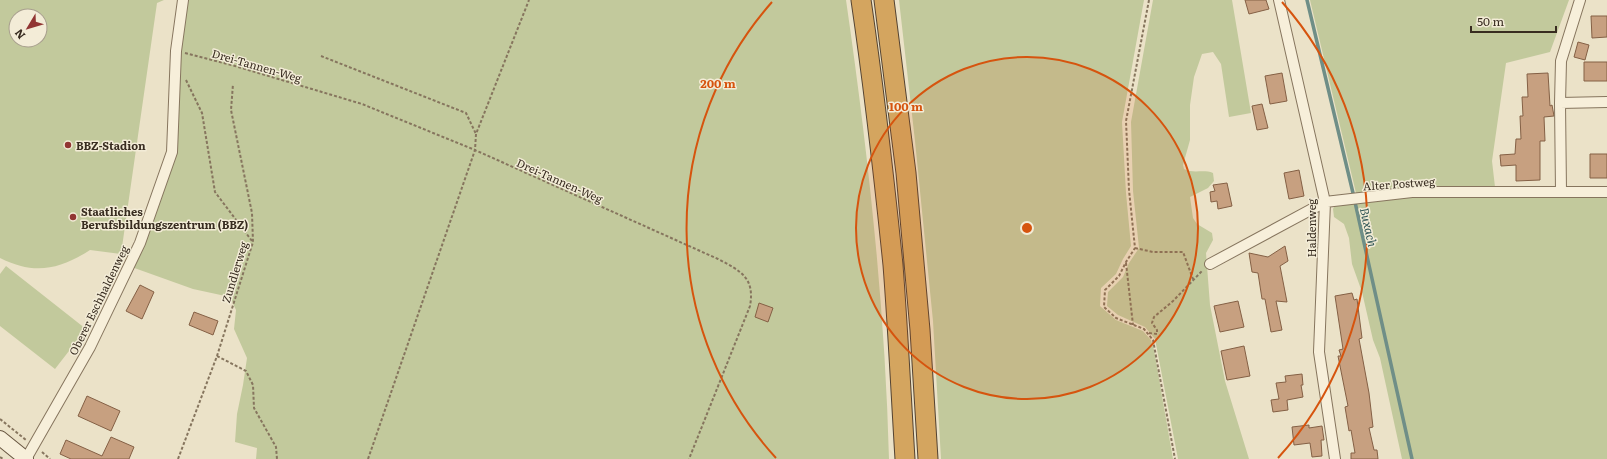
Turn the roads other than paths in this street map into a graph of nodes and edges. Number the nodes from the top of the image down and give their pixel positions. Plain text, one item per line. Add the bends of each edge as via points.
1 (183, 0) edge
2 (861, 0) edge
3 (884, 0) edge
4 (1279, 0) edge
5 (1580, 0) edge
6 (1560, 102) junction
7 (1607, 102) edge
8 (1561, 191) junction
9 (1607, 192) edge
10 (1325, 202) junction
11 (1210, 264) road end
12 (0, 438) edge
13 (26, 459) edge
14 (905, 459) edge
15 (928, 459) edge
16 (1335, 459) edge

1 - 13 street, Oberer Eschhaldenweg via 176,51 172,152 140,243 90,347
2 - 14 highway via 893,266
3 - 15 highway via 906,173
4 - 10 street, Haldenweg
5 - 6 street via 1561,61
6 - 7 street
6 - 8 street
8 - 9 street, Alter Postweg
8 - 10 street, Alter Postweg via 1428,191
10 - 11 street, Alter Postweg
10 - 16 street, Haldenweg via 1319,352
12 - 13 main road

